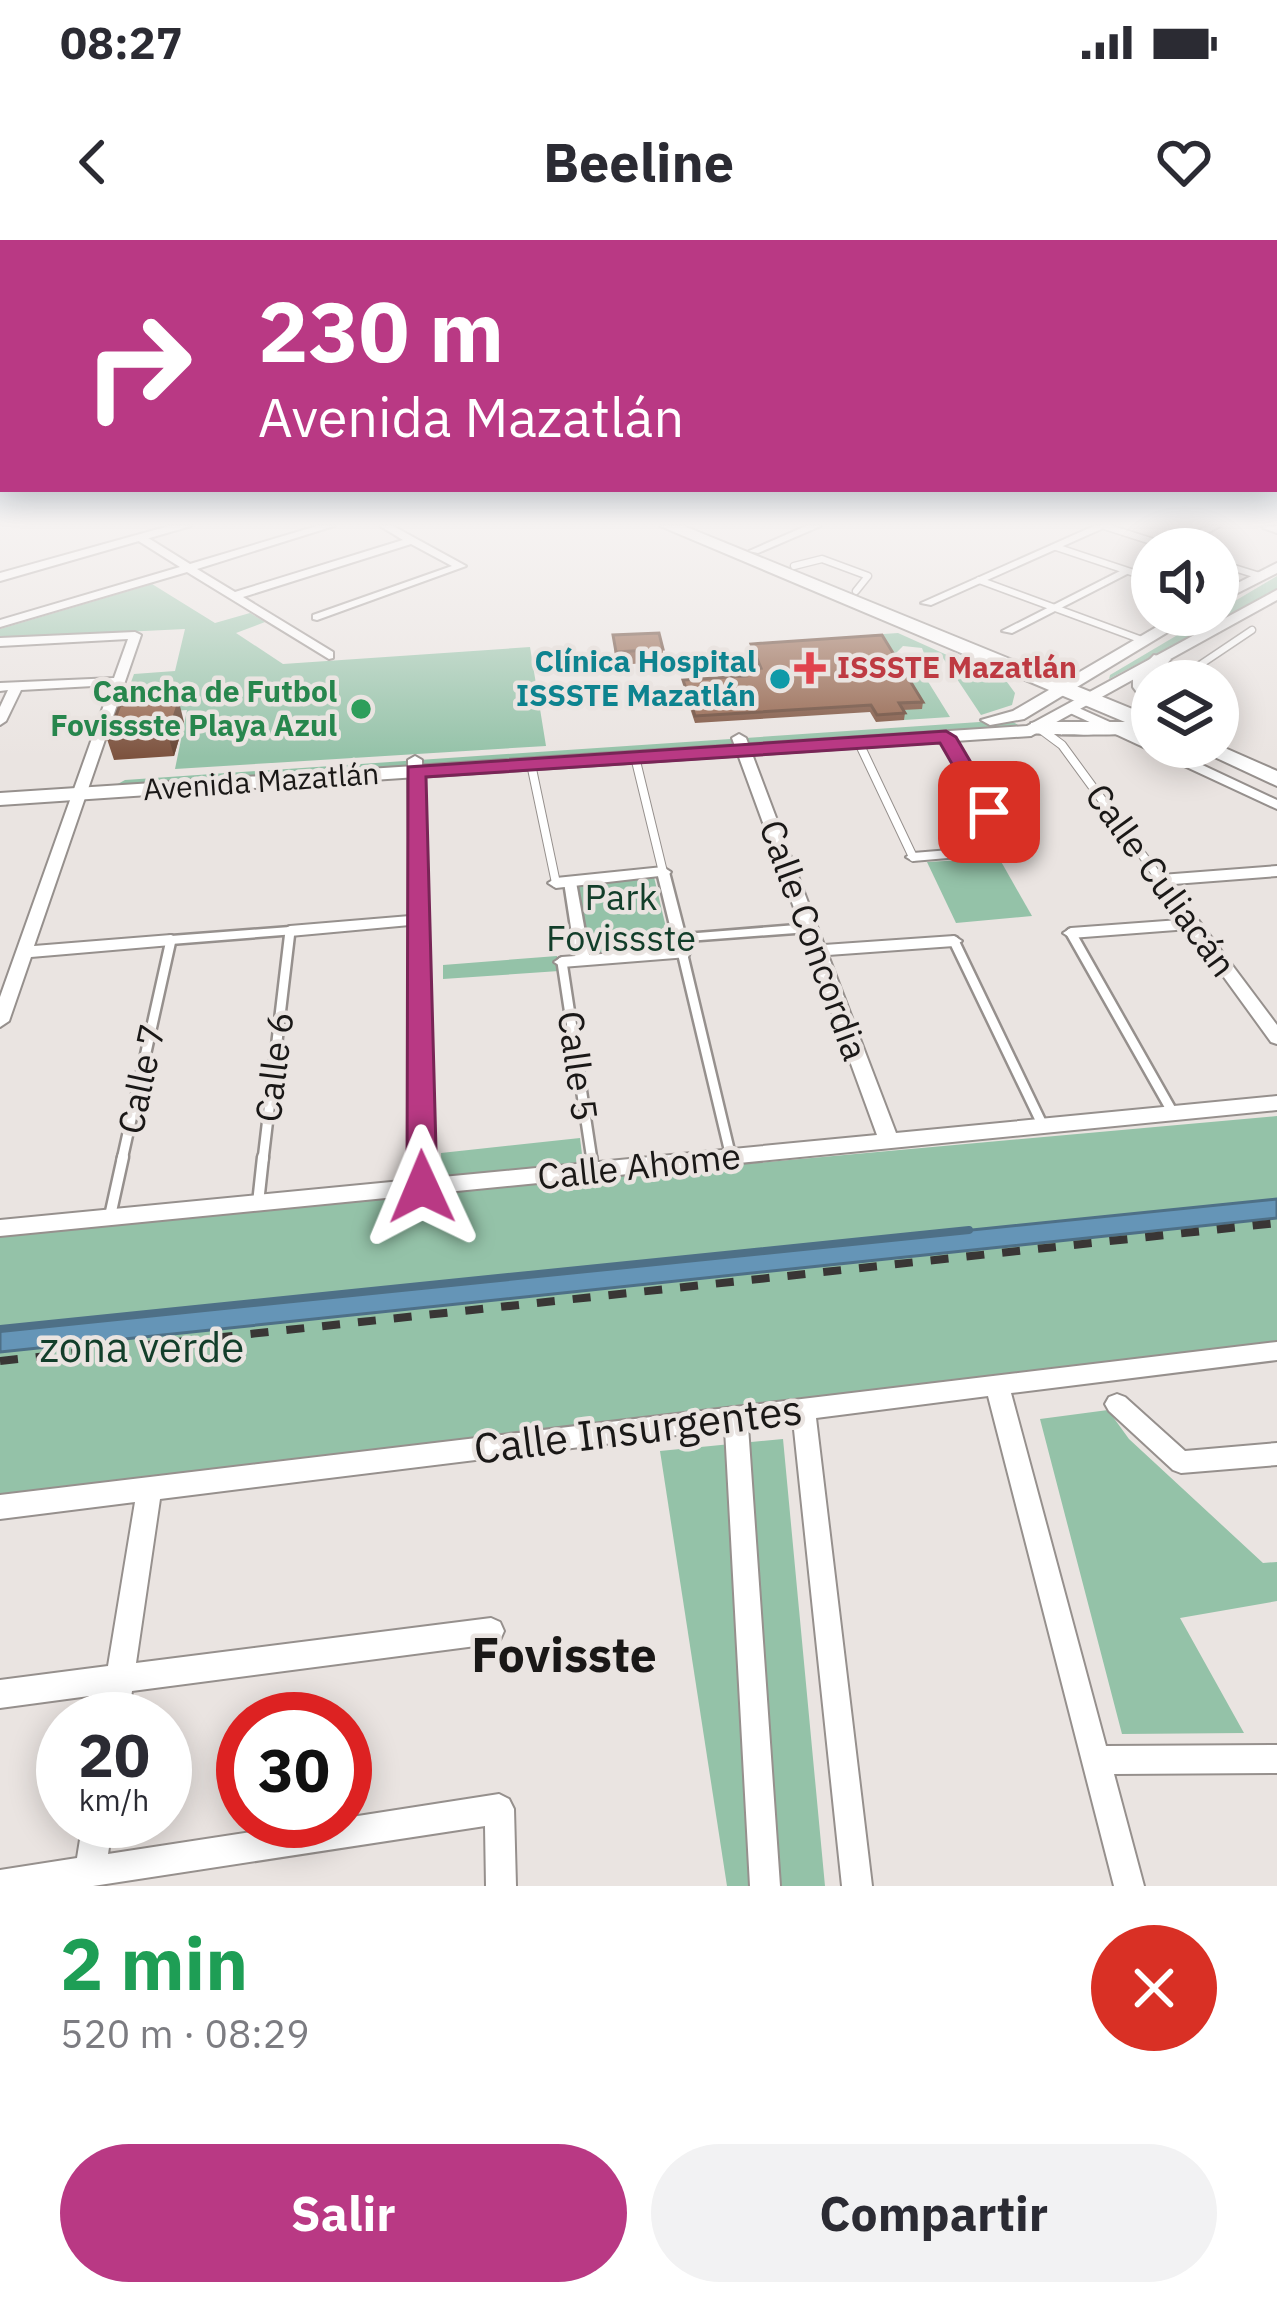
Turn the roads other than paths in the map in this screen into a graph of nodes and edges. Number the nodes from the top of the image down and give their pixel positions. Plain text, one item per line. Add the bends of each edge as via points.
1 (72, 603) edge
2 (244, 603) edge
3 (354, 603) edge
4 (856, 603) edge
5 (883, 603) edge
6 (1040, 603) edge
7 (1064, 603) edge
8 (1261, 603) edge
9 (1054, 608) junction
10 (316, 616) dead end
11 (0, 624) edge
12 (1252, 630) dead end
13 (1008, 631) dead end
14 (1149, 636) edge
15 (1142, 640) junction
16 (0, 642) edge
17 (329, 655) dead end
18 (1161, 659) joint
19 (996, 660) junction
20 (1202, 660) edge
21 (118, 681) junction
22 (1068, 683) junction
23 (8, 687) edge
24 (1088, 699) junction
25 (1131, 706) edge
26 (1035, 717) junction
27 (1131, 719) edge
28 (0, 721) edge
29 (1101, 725) junction
30 (1131, 727) edge
31 (946, 737) junction
32 (859, 743) junction
33 (741, 744) junction
34 (1239, 748) edge
35 (1239, 754) edge
36 (635, 757) junction
37 (1277, 763) edge
38 (531, 764) junction
39 (415, 766) junction
40 (1277, 779) edge
41 (0, 785) edge
42 (82, 786) junction
43 (0, 799) edge
44 (1277, 805) edge
45 (1011, 849) joint
46 (914, 856) joint
47 (663, 872) junction
48 (1277, 872) edge
49 (1160, 880) junction
50 (563, 882) junction
51 (418, 920) junction
52 (1193, 923) junction
53 (809, 928) junction
54 (290, 932) junction
55 (1071, 932) joint
56 (171, 940) junction
57 (954, 941) joint
58 (681, 946) junction
59 (818, 951) junction
60 (24, 952) junction
61 (583, 961) junction
62 (562, 962) joint
63 (0, 1021) edge
64 (1277, 1038) edge
65 (1277, 1103) edge
66 (1173, 1113) junction
67 (1043, 1126) junction
68 (889, 1141) junction
69 (731, 1157) junction
70 (593, 1170) junction
71 (422, 1187) junction
72 (258, 1203) junction
73 (110, 1218) junction
74 (0, 1228) edge
75 (1277, 1351) edge
76 (997, 1385) junction
77 (1118, 1404) dead end
78 (803, 1409) junction
79 (736, 1417) junction
80 (1277, 1454) edge
81 (149, 1489) junction
82 (0, 1507) edge
83 (491, 1631) dead end
84 (120, 1678) junction
85 (118, 1692) edge
86 (0, 1694) edge
87 (1277, 1759) edge
88 (1097, 1760) junction
89 (94, 1848) edge
90 (90, 1872) junction
91 (0, 1885) edge
92 (501, 1886) edge
93 (765, 1886) edge
94 (857, 1886) edge
95 (1129, 1886) edge

1 - 11 street
2 - 17 street
3 - 10 street
4 - 19 main road
5 - 22 main road
6 - 9 lane
7 - 9 street
8 - 18 street, Avenida Mazatlán
9 - 13 street
9 - 15 lane
12 - 20 lane
14 - 15 street, Avenida Mazatlán
15 - 22 street, Avenida Mazatlán
16 - 21 street via 134,635
18 - 24 street, Avenida Mazatlán
19 - 22 main road
19 - 26 main road via 1032,683
21 - 23 street
21 - 42 street
22 - 24 main road
22 - 26 street, Avenida Mazatlán
23 - 28 street
24 - 25 main road
24 - 26 street, Avenida Mazatlán
24 - 27 main road
24 - 29 street
26 - 29 main road
26 - 31 street, Avenida Mazatlán
26 - 33 street, Avenida Mazatlán
26 - 49 lane, Calle Culiacán
29 - 30 main road
29 - 44 street
31 - 32 street, Avenida Mazatlán
31 - 45 lane
32 - 33 street, Avenida Mazatlán
32 - 46 lane
33 - 36 street, Avenida Mazatlán
33 - 39 street, Avenida Mazatlán
33 - 53 street, Calle Concordia
34 - 37 main road
35 - 40 main road
36 - 38 street, Avenida Mazatlán
36 - 47 lane
38 - 39 street, Avenida Mazatlán
38 - 50 lane
39 - 42 street, Avenida Mazatlán
39 - 51 street
41 - 42 street, Avenida Mazatlán
42 - 43 street, Avenida Mazatlán
42 - 60 street
45 - 46 street
47 - 50 street
47 - 58 street
48 - 49 street
49 - 52 lane, Calle Culiacán
50 - 61 street
51 - 54 street
51 - 71 street
52 - 55 street
52 - 64 street, Calle Culiacán
53 - 58 street
53 - 59 street, Calle Concordia
54 - 56 street
54 - 72 lane, Calle 6
55 - 66 lane
56 - 60 street
56 - 73 lane, Calle 7
57 - 59 street
57 - 67 lane
58 - 61 street
58 - 69 lane
59 - 68 street, Calle Concordia
60 - 63 street
61 - 62 street
62 - 70 lane, Calle 5
65 - 66 street, Calle Ahome
66 - 67 street, Calle Ahome
67 - 68 street, Calle Ahome
68 - 69 street, Calle Ahome
69 - 70 street, Calle Ahome
70 - 71 street, Calle Ahome
71 - 72 street, Calle Ahome
72 - 73 street, Calle Ahome
73 - 74 street, Calle Ahome
75 - 76 street, Calle Insurgentes
76 - 78 street, Calle Insurgentes
76 - 88 street
77 - 80 street via 1171,1455 1193,1464
78 - 79 street, Calle Insurgentes
78 - 94 street
79 - 81 street, Calle Insurgentes
79 - 93 street
81 - 82 street, Calle Insurgentes
81 - 84 street
83 - 84 street
84 - 85 street
84 - 86 street
87 - 88 street
88 - 95 street
89 - 90 street
90 - 91 street
90 - 92 street via 499,1809

